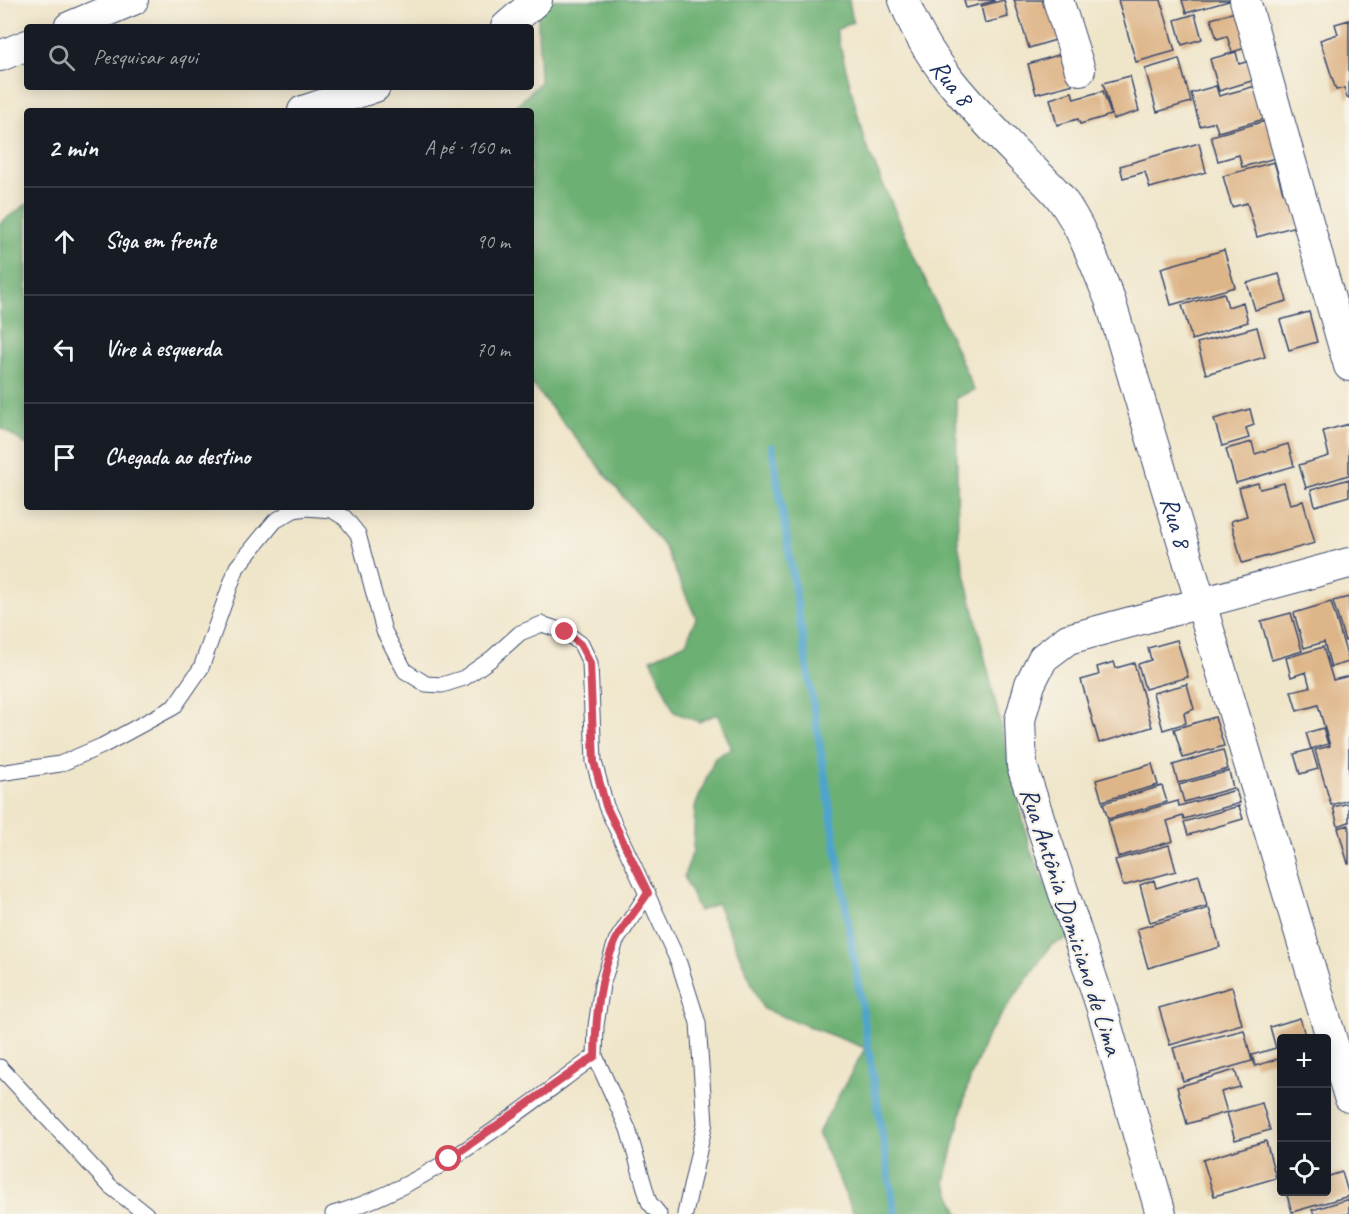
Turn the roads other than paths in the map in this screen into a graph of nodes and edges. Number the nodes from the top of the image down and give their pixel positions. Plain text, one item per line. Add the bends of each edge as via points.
1 (133, 0) edge
2 (537, 0) edge
3 (904, 0) edge
4 (1058, 0) edge
5 (1245, 0) edge
6 (76, 24) edge
7 (509, 24) edge
8 (24, 46) edge
9 (0, 56) edge
10 (1080, 70) dead end
11 (366, 90) edge
12 (312, 108) edge
13 (1349, 366) edge
14 (294, 510) edge
15 (332, 510) edge
16 (1349, 563) edge
17 (1199, 604) junction
18 (0, 773) edge
19 (648, 893) junction
20 (595, 1056) junction
21 (0, 1067) edge
22 (1349, 1097) edge
23 (146, 1214) edge
24 (333, 1214) edge
25 (659, 1214) edge
26 (685, 1214) edge
27 (1161, 1214) edge

1 - 6 street
2 - 7 street
3 - 17 street, Rua 8 via 937,66 1062,200 1088,248 1110,300
4 - 10 street
5 - 13 street
8 - 9 street
11 - 12 street
14 - 18 lane via 275,521 237,567 201,668 174,707 60,764
15 - 19 lane via 358,534 384,631 405,671 426,684 442,685 464,678 520,633 542,624 565,632 580,644 590,663 594,762 606,806
16 - 17 street
17 - 22 street, Rua 8
17 - 27 street, Rua Antônia Domiciano de Lima via 1068,639 1043,658 1030,684 1020,720 1023,766 1102,1008
19 - 20 lane via 616,941 602,985
19 - 26 lane via 679,963 698,1023 705,1123
20 - 24 lane via 449,1159 368,1204
20 - 25 lane via 628,1130 649,1202
21 - 23 lane via 110,1186

